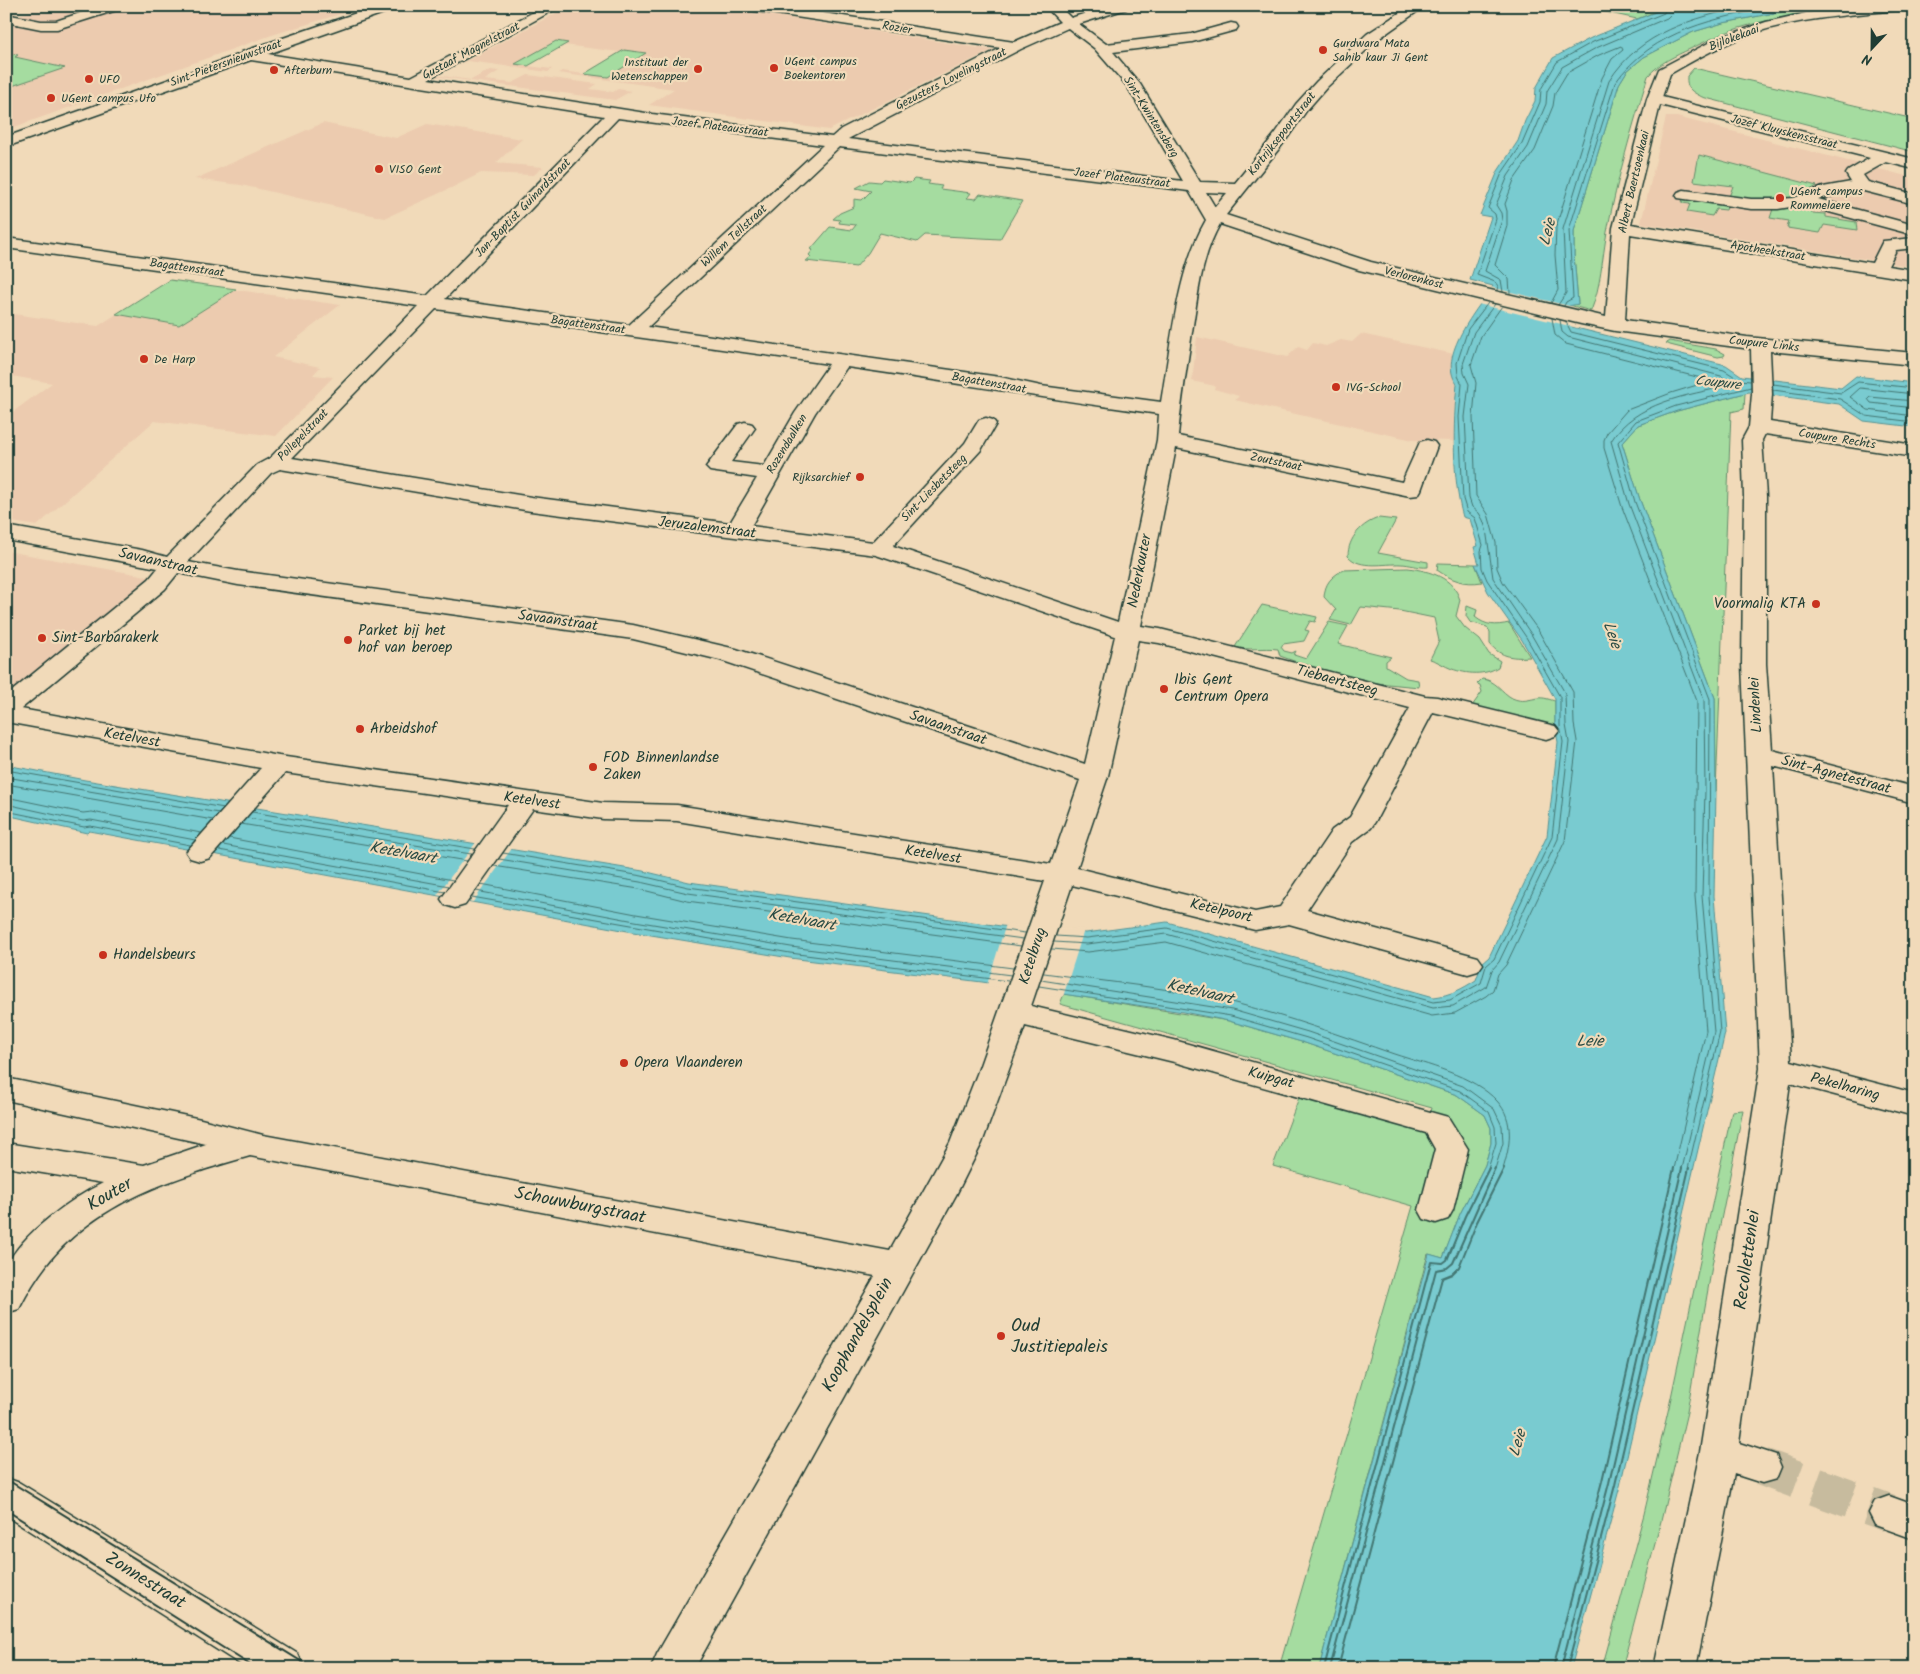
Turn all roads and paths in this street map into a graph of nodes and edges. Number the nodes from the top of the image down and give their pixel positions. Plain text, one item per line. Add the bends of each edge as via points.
1 (115, 6) edge
2 (390, 6) edge
3 (555, 6) edge
4 (749, 6) edge
5 (1052, 6) edge
6 (1121, 6) edge
7 (1419, 6) edge
8 (1898, 6) edge
9 (30, 9) dead end
10 (870, 12) dead end
11 (6, 18) edge
12 (849, 21) junction
13 (1069, 23) junction
14 (1231, 27) dead end
15 (1016, 46) junction
16 (1103, 49) junction
17 (247, 56) junction
18 (412, 82) junction
19 (1654, 99) junction
20 (616, 114) junction
21 (56, 124) junction
22 (75, 127) dead end
23 (836, 141) junction
24 (6, 142) edge
25 (1883, 157) junction
26 (1914, 164) edge
27 (1859, 185) junction
28 (1194, 187) junction
29 (1240, 188) junction
30 (1684, 195) dead end
31 (1914, 199) edge
32 (1803, 200) junction
33 (1216, 217) junction
34 (1622, 228) junction
35 (1914, 230) edge
36 (6, 243) edge
37 (1914, 243) edge
38 (1878, 269) junction
39 (1914, 275) edge
40 (431, 303) junction
41 (1615, 316) junction
42 (633, 331) junction
43 (1760, 344) junction
44 (1914, 358) edge
45 (842, 360) junction
46 (1170, 409) junction
47 (986, 424) dead end
48 (1759, 427) junction
49 (746, 428) dead end
50 (1166, 440) junction
51 (1427, 446) dead end
52 (1914, 451) edge
53 (277, 462) junction
54 (769, 473) junction
55 (736, 532) junction
56 (6, 533) edge
57 (878, 549) junction
58 (172, 565) junction
59 (1128, 631) junction
60 (1425, 704) junction
61 (6, 709) edge
62 (6, 714) edge
63 (1546, 731) dead end
64 (1759, 754) junction
65 (279, 764) junction
66 (1094, 776) junction
67 (1914, 795) edge
68 (526, 800) junction
69 (200, 852) dead end
70 (1060, 875) junction
71 (455, 899) dead end
72 (1289, 914) junction
73 (1044, 921) joint
74 (1468, 964) dead end
75 (1018, 1002) junction
76 (1776, 1068) junction
77 (6, 1089) edge
78 (1914, 1105) edge
79 (256, 1145) junction
80 (6, 1155) edge
81 (144, 1177) junction
82 (1436, 1210) dead end
83 (897, 1266) junction
84 (6, 1299) edge
85 (1719, 1452) junction
86 (1762, 1467) tunnel mouth
87 (6, 1495) edge
88 (284, 1668) edge
89 (672, 1668) edge
90 (1675, 1668) edge

1 - 11 street via 57,25
2 - 17 street, Sint-Pietersnieuwstraat
3 - 18 street, Gustaaf Magnelstraat
4 - 12 street, Rozier
5 - 13 street, Sint-Kwintensberg
6 - 13 street, Gezusters Lovelingstraat
7 - 29 street, Kortrijksepoortstraat via 1372,38 1322,84
8 - 19 street, Bijlokekaai via 1777,23 1736,35 1664,72
9 - 11 street
10 - 12 street
12 - 15 street, Rozier
13 - 15 street, Gezusters Lovelingstraat
13 - 16 street, Sint-Kwintensberg
14 - 16 street via 1192,38
15 - 23 street, Gezusters Lovelingstraat via 846,132
16 - 28 street, Sint-Kwintensberg via 1133,84
17 - 18 street, Jozef Plateaustraat
17 - 21 street, Sint-Pietersnieuwstraat
18 - 20 street, Jozef Plateaustraat
19 - 25 street, Jozef Kluyskensstraat
19 - 34 street, Albert Baertsoenkaai
20 - 23 street, Jozef Plateaustraat
20 - 40 street, Jan-Baptist Guinardstraat
21 - 22 street
21 - 24 street, Sint-Pietersnieuwstraat
23 - 28 street, Jozef Plateaustraat
23 - 42 street, Willem Tellstraat
25 - 26 street, Jozef Kluyskensstraat
25 - 27 street via 1854,174
27 - 31 street
27 - 32 street via 1825,191
28 - 29 street, Kortrijksepoortstraat
28 - 33 street, Sint-Kwintensberg via 1212,216
29 - 33 street, Kortrijksepoortstraat
30 - 32 street via 1765,204
32 - 35 street
33 - 41 street, Verlorenkost via 1365,266 1581,318
33 - 46 street, Nederkouter via 1205,236 1193,271
34 - 38 street, Apotheekstraat
34 - 41 street, Albert Baertsoenkaai
36 - 40 street, Bagattenstraat
37 - 38 street via 1889,245
38 - 39 street, Apotheekstraat
40 - 42 street, Bagattenstraat
40 - 53 street, Pollepelstraat
41 - 43 street, Coupure Links
42 - 45 street, Bagattenstraat
43 - 44 street, Coupure Links
43 - 48 street, Lindenlei via 1762,386
45 - 46 street, Bagattenstraat
45 - 54 street, Rozendaalken
46 - 50 street, Nederkouter
47 - 57 street, Sint-Liesbetsteeg via 974,446
48 - 52 street, Coupure Rechts
48 - 64 street, Lindenlei via 1752,440 1754,664
49 - 54 street via 718,467
50 - 51 street, Zoutstraat via 1410,490
50 - 59 street, Nederkouter
53 - 55 street, Jeruzalemstraat via 531,504
53 - 58 street, Pollepelstraat via 264,469
54 - 55 street, Rozendaalken
55 - 57 street, Jeruzalemstraat
56 - 58 street, Savaanstraat
57 - 59 street, Jeruzalemstraat
58 - 61 street, Pollepelstraat via 157,584
58 - 66 street, Savaanstraat via 238,578 634,632 688,643
59 - 60 street, Tiebaertsteeg via 1160,636
59 - 66 street, Nederkouter
60 - 63 street, Tiebaertsteeg
60 - 72 street via 1360,822 1342,836
62 - 65 street, Ketelvest
64 - 67 street, Sint-Agnetestraat
64 - 76 street, Lindenlei
65 - 68 street, Ketelvest
65 - 69 street
66 - 70 street, Nederkouter
68 - 70 street, Ketelvest via 603,811 677,813
68 - 71 street
70 - 72 street, Ketelpoort via 1089,879 1255,921
70 - 73 street, Nederkouter
72 - 74 street, Ketelpoort
73 - 75 street, Ketelbrug
75 - 82 street, Kuipgat via 1058,1022 1285,1081 1437,1125 1452,1149
75 - 83 street, Koophandelsplein via 966,1143
76 - 78 street, Pekelharing
76 - 85 street, Recollettenlei
77 - 79 street
79 - 81 street, Kouter
79 - 83 street, Schouwburgstraat
80 - 81 street
81 - 84 street, Kouter via 108,1194 73,1218 39,1248
83 - 89 street, Koophandelsplein
85 - 86 street
85 - 90 street, Recollettenlei
87 - 88 street, Zonnestraat

